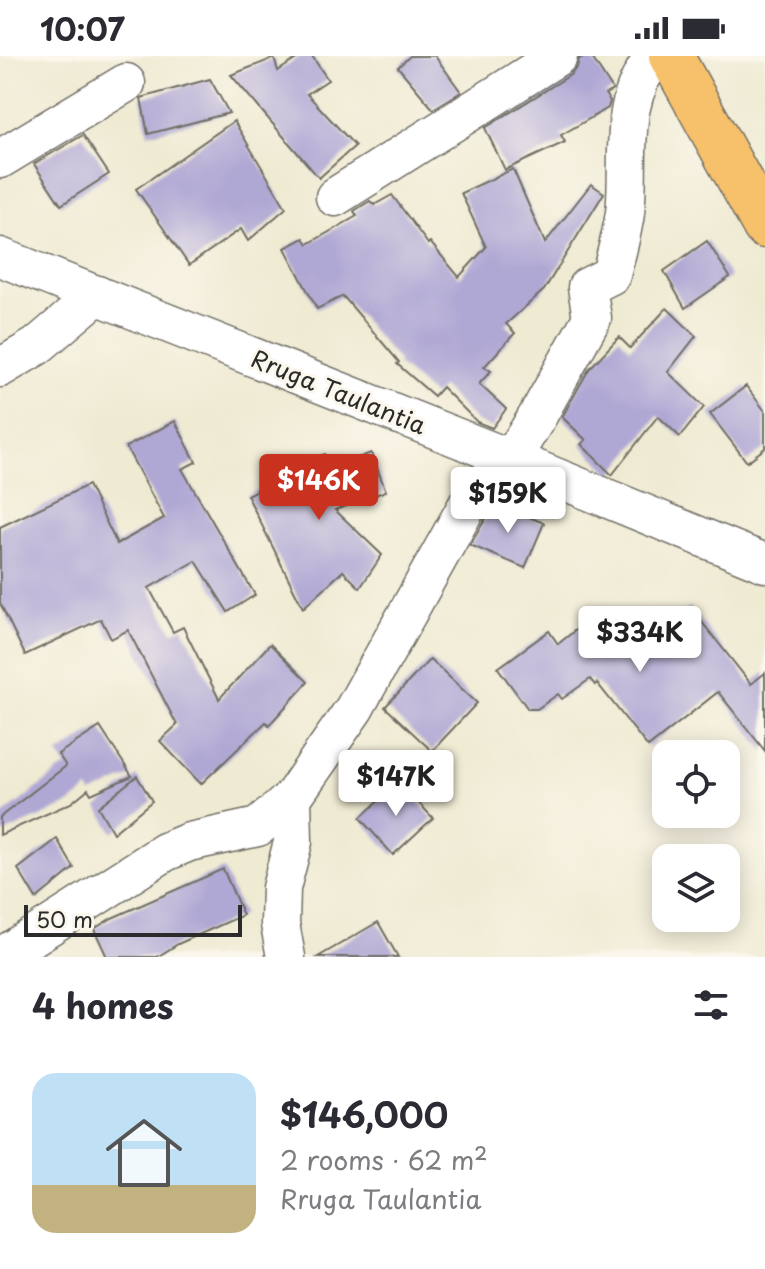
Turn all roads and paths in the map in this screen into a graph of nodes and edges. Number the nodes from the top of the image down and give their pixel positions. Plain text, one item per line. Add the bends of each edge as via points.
1 (558, 56) edge
2 (656, 56) edge
3 (671, 56) edge
4 (126, 83) dead end
5 (0, 159) edge
6 (335, 197) dead end
7 (765, 226) edge
8 (0, 257) edge
9 (97, 295) junction
10 (0, 368) edge
11 (511, 459) junction
12 (765, 563) edge
13 (292, 798) junction
14 (1, 957) edge
15 (286, 957) edge

1 - 6 street
2 - 11 street via 643,74 628,122 625,213 611,275 587,287 592,318
3 - 7 main road
4 - 5 street
8 - 9 street, Rruga Taulantia
9 - 10 street via 37,346
9 - 11 street, Rruga Taulantia
11 - 12 street, Rruga Taulantia
11 - 13 street via 476,490 354,709
13 - 14 street via 258,827 165,852
13 - 15 street via 293,842 281,888

